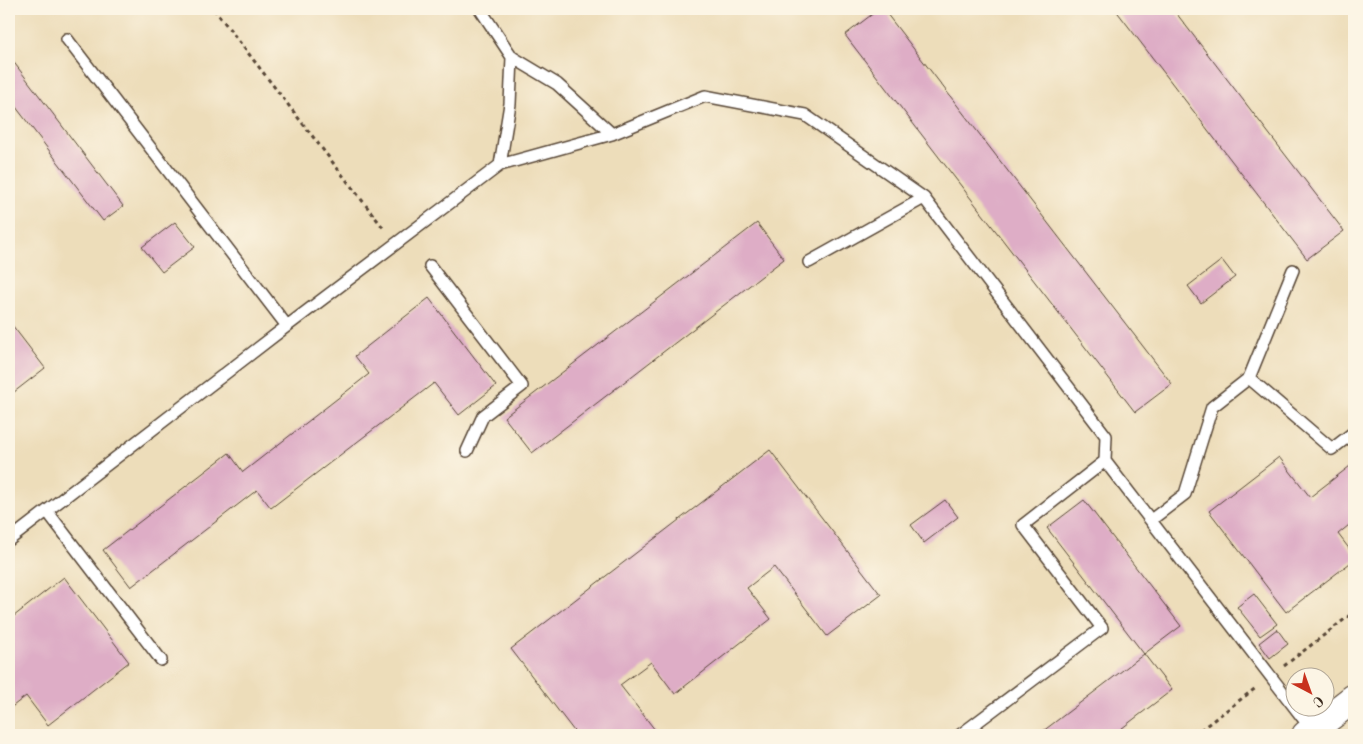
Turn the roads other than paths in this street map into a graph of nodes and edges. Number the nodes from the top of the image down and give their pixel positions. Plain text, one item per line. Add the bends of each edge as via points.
1 (480, 9) edge
2 (66, 39) dead end
3 (512, 57) junction
4 (612, 134) junction
5 (500, 165) junction
6 (924, 198) junction
7 (809, 262) dead end
8 (430, 266) dead end
9 (1293, 270) dead end
10 (287, 326) junction
11 (1249, 378) junction
12 (1354, 432) edge
13 (467, 451) dead end
14 (1105, 461) junction
15 (47, 511) junction
16 (1151, 520) junction
17 (9, 540) edge
18 (161, 660) dead end
19 (1354, 698) edge
20 (1311, 734) edge
21 (960, 735) edge

1 - 3 lane
2 - 10 lane
3 - 4 lane via 557,84
3 - 5 lane via 510,104
4 - 5 lane
4 - 6 lane via 705,96 806,115
5 - 10 lane
6 - 7 lane
6 - 14 lane via 1106,436
8 - 13 lane via 522,386 483,416
9 - 11 lane
10 - 15 lane
11 - 12 lane via 1332,449
11 - 16 lane via 1212,407 1185,494
14 - 16 lane
14 - 21 lane via 1023,525 1102,628
15 - 17 lane
15 - 18 lane
16 - 20 lane via 1271,676
19 - 20 main road

